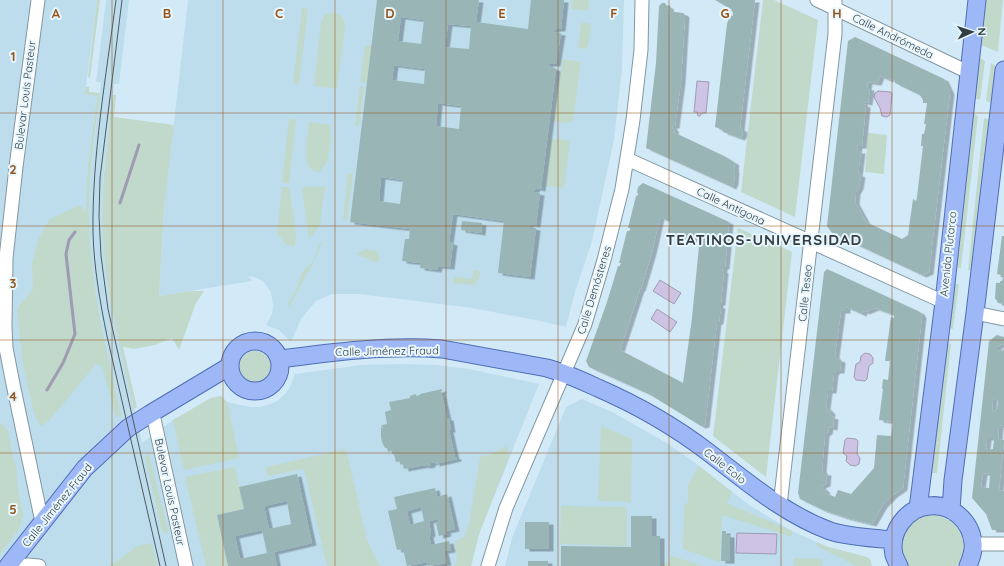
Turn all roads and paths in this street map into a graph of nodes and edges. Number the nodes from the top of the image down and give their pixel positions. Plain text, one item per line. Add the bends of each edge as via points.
1 (38, 0) edge
2 (642, 0) edge
3 (816, 0) edge
4 (977, 0) edge
5 (835, 4) edge
6 (1004, 70) edge
7 (968, 72) junction
8 (1003, 88) edge
9 (627, 159) junction
10 (810, 243) junction
11 (944, 302) junction
12 (975, 313) junction
13 (1004, 319) edge
14 (280, 358) junction
15 (230, 371) junction
16 (564, 372) junction
17 (154, 419) junction
18 (780, 505) junction
19 (918, 509) junction
20 (952, 510) junction
21 (42, 522) junction
22 (893, 540) junction
23 (973, 544) junction
24 (1004, 544) edge
25 (8, 566) edge
26 (16, 566) edge
27 (20, 566) edge
28 (39, 566) edge
29 (186, 566) edge
30 (488, 566) edge
31 (898, 566) edge
32 (968, 566) edge

1 - 21 street, Bulevar Louis Pasteur via 6,258 5,327 6,348
2 - 9 street, Calle Demóstenes via 634,120
3 - 5 street, Calle Andrómeda
4 - 7 main road, Avenida Plutarco
5 - 7 street, Calle Andrómeda
5 - 10 street, Calle Teseo via 835,34
6 - 8 main road
7 - 11 main road, Avenida Plutarco
8 - 12 main road
9 - 10 street, Calle Antígona
9 - 16 street, Calle Demóstenes via 604,260 585,324
10 - 11 street, Calle Antígona
10 - 18 street, Calle Teseo
11 - 19 main road, Avenida Plutarco
12 - 13 street
12 - 20 main road
14 - 15 main road via 269,344 254,340 246,342 233,354
14 - 15 main road via 280,373 272,386 254,392 243,389 235,382
14 - 16 main road, Calle Jiménez Fraud via 345,350 426,348
15 - 17 main road, Calle Jiménez Fraud
15 - 21 main road, Calle Jiménez Fraud via 128,428 85,468
16 - 18 main road, Calle Eolo via 663,420
16 - 30 street, Calle Demóstenes via 506,508
17 - 26 main road, Calle Jiménez Fraud via 130,436 79,486
17 - 29 street, Bulevar Louis Pasteur
18 - 22 main road, Calle Eolo via 801,518 831,531
19 - 20 main road via 940,506
19 - 22 main road via 906,516
20 - 23 main road via 967,524
21 - 25 main road, Calle Jiménez Fraud
22 - 31 main road
23 - 24 street
23 - 32 main road
27 - 28 street

